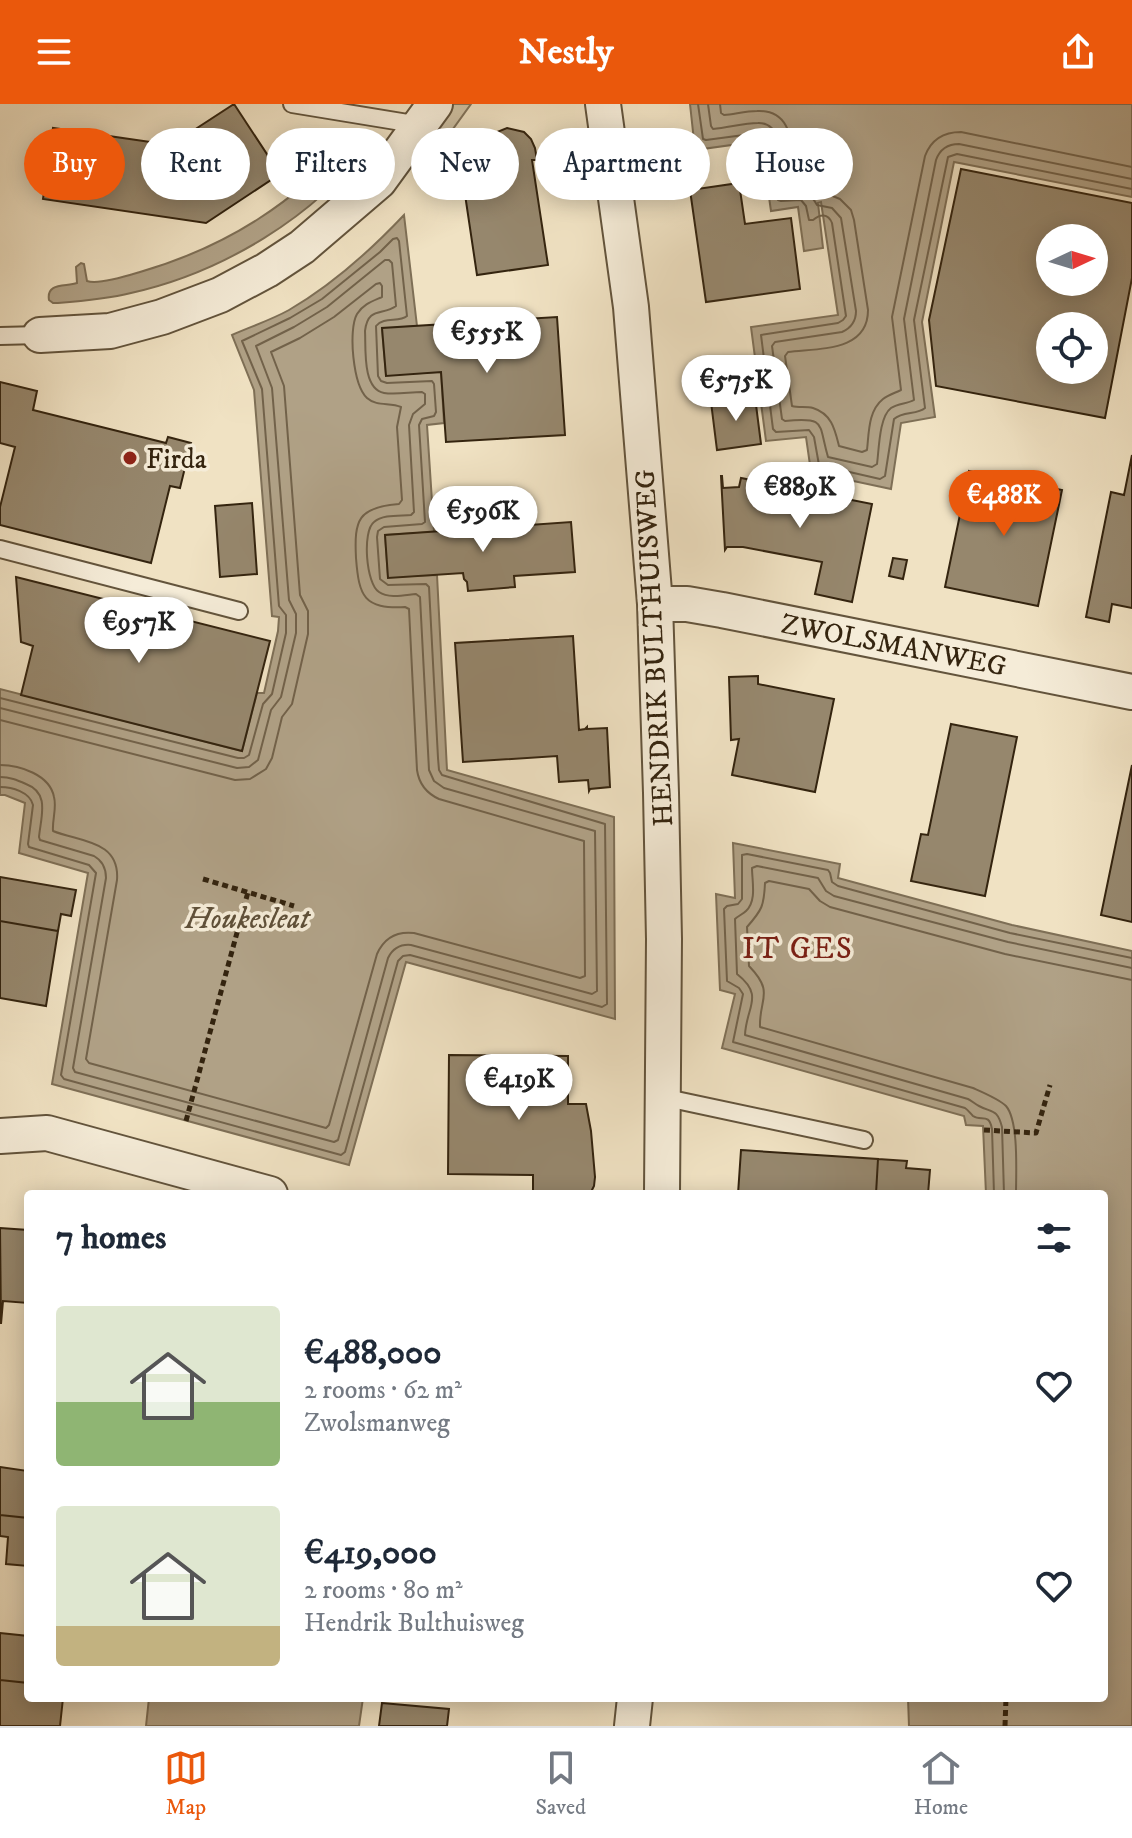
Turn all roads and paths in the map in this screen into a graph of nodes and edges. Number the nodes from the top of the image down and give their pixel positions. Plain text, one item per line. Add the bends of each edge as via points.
1 (292, 104) edge
2 (603, 104) edge
3 (428, 115) edge
4 (40, 335) joint
5 (0, 336) edge
6 (0, 549) edge
7 (655, 604) junction
8 (239, 611) dead end
9 (1132, 692) edge
10 (203, 879) dead end
11 (248, 892) junction
12 (294, 906) dead end
13 (1050, 1085) dead end
14 (662, 1097) junction
15 (186, 1121) dead end
16 (984, 1130) dead end
17 (0, 1136) edge
18 (864, 1140) dead end
19 (255, 1190) edge
20 (662, 1190) edge
21 (635, 1702) edge
22 (1006, 1702) edge
23 (632, 1726) edge
24 (1005, 1726) edge

1 - 3 lane
2 - 7 street, HENDRIK BULTHUISWEG via 631,307
3 - 4 street via 379,181 267,270 162,317 110,331
4 - 5 lane
6 - 8 lane
7 - 9 street, ZWOLSMANWEG via 722,610
7 - 14 street, HENDRIK BULTHUISWEG via 664,939
10 - 11 path
11 - 12 path
11 - 15 path
13 - 16 path via 1036,1133
14 - 18 lane
14 - 20 street, HENDRIK BULTHUISWEG
17 - 19 street via 47,1133
21 - 23 street
22 - 24 path

